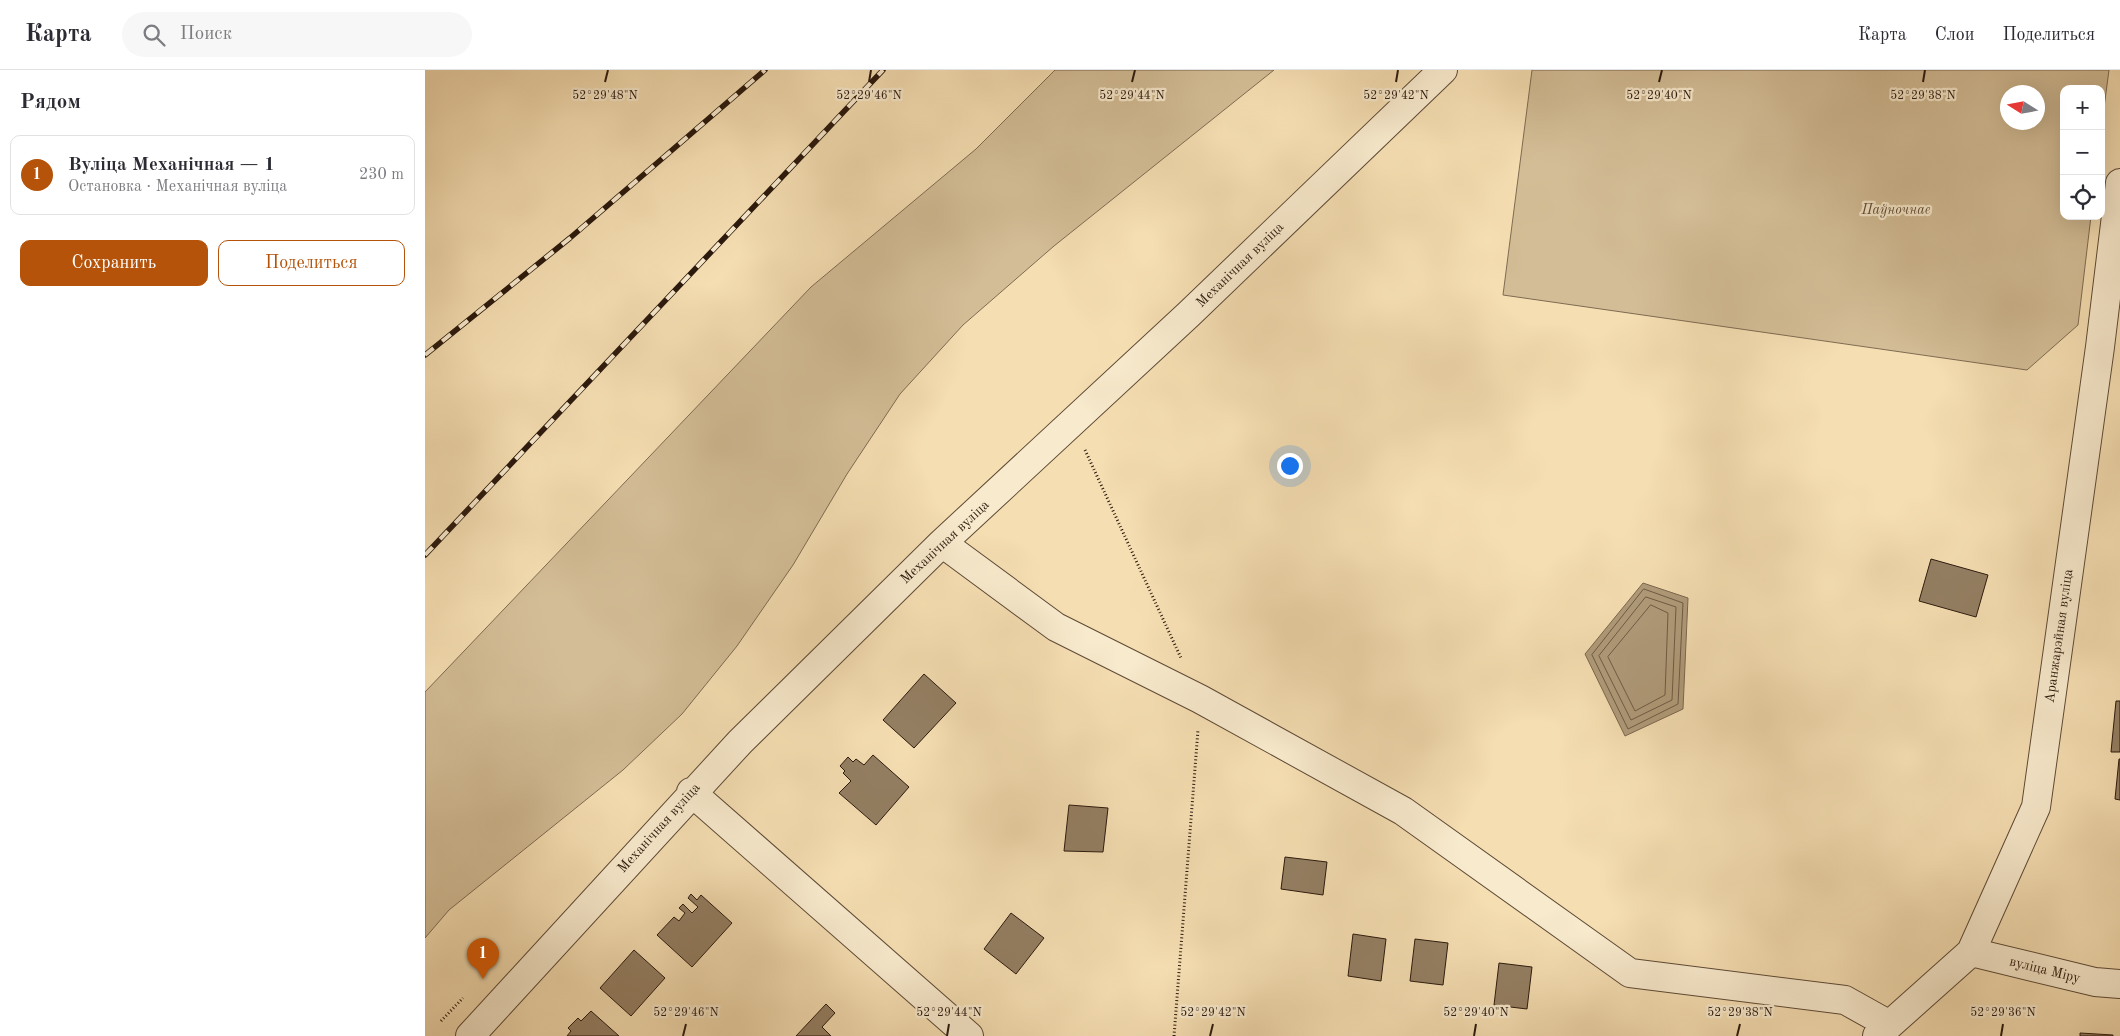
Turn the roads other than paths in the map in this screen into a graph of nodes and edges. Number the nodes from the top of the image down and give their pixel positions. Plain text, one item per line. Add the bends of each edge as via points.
1 (1443, 70) edge
2 (2120, 183) edge
3 (2110, 347) edge
4 (942, 543) junction
5 (691, 792) junction
6 (1971, 952) junction
7 (2120, 984) edge
8 (1883, 1030) edge
9 (954, 1031) edge
10 (470, 1036) edge

1 - 4 street, Механічная вуліца via 1175,328
2 - 3 street, Аранжарэйная вуліца
3 - 6 street, Аранжарэйная вуліца via 2036,806
4 - 5 street, Механічная вуліца
4 - 8 street via 1056,627 1200,699 1403,811 1630,973 1845,1000
5 - 9 street
5 - 10 street, Механічная вуліца
6 - 7 street, вуліца Міру via 2095,982
6 - 8 street, Аранжарэйная вуліца

